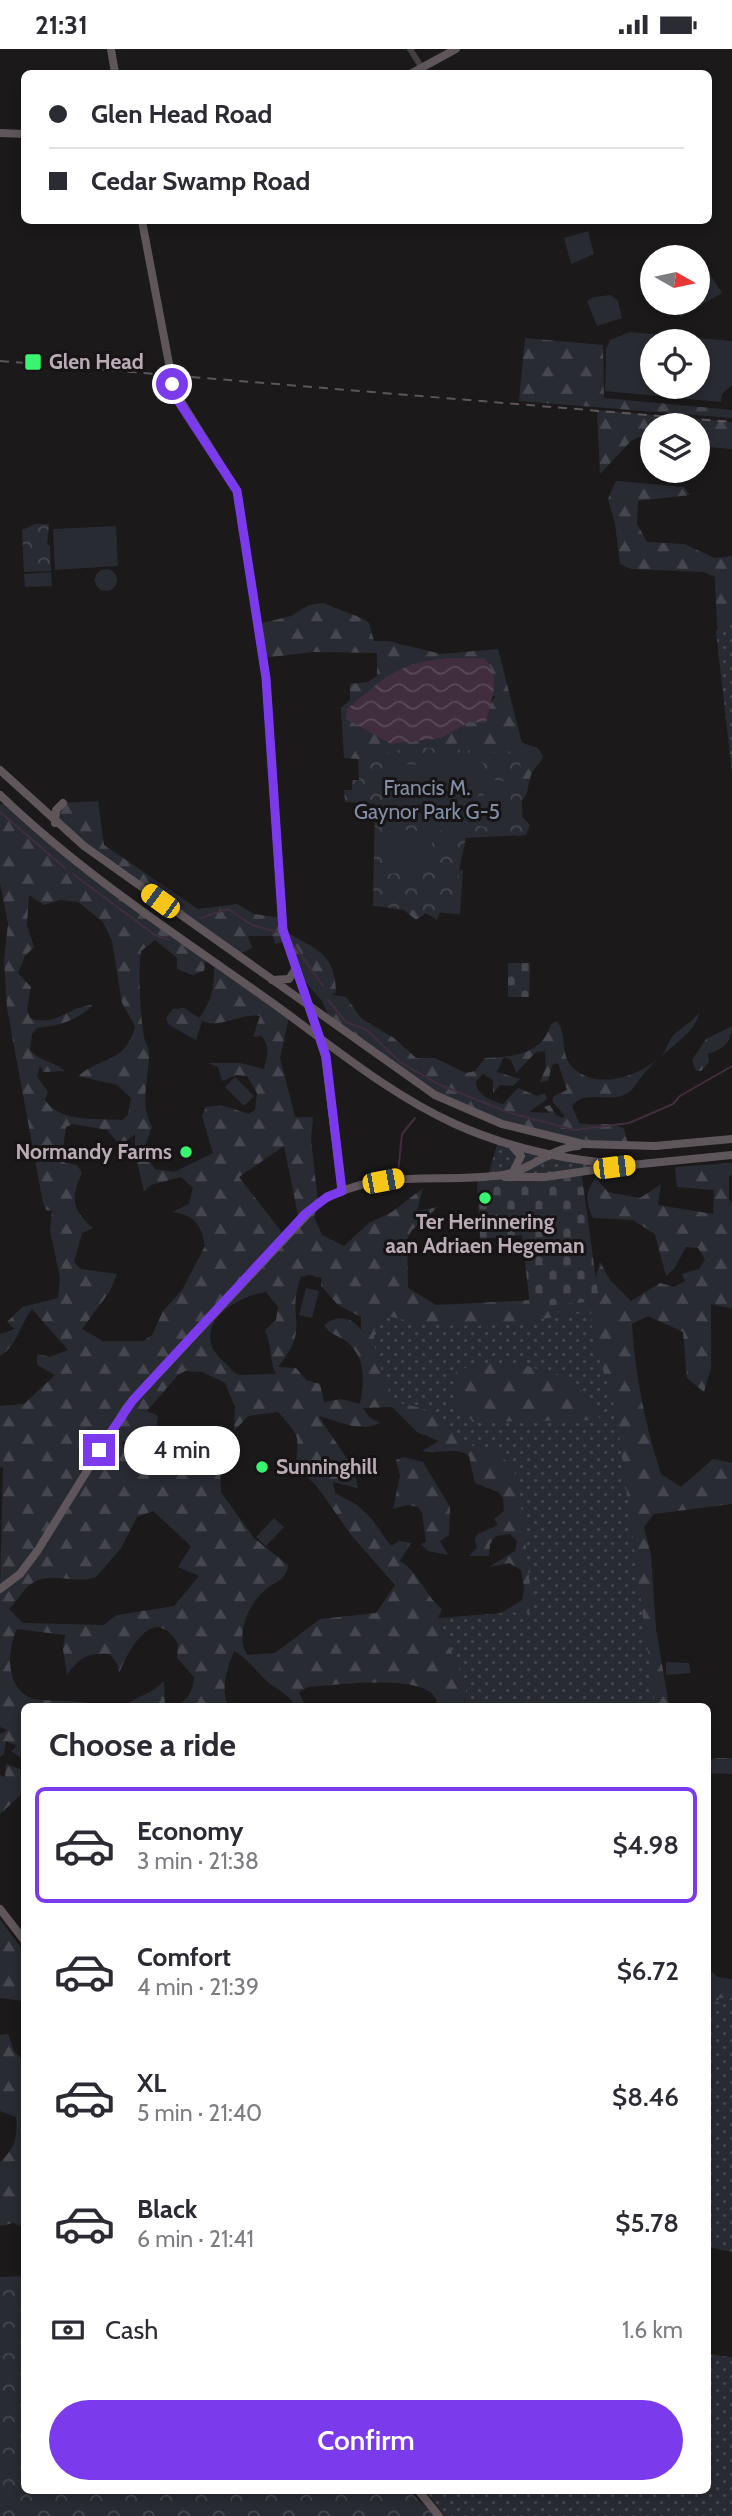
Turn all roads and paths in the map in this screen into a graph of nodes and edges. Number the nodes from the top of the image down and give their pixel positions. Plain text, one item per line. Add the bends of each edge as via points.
1 (111, 49) edge
2 (411, 49) edge
3 (456, 49) edge
4 (422, 68) junction
5 (114, 70) edge
6 (418, 70) edge
7 (0, 133) edge
8 (21, 134) edge
9 (143, 224) edge
10 (0, 770) edge
11 (0, 795) edge
12 (63, 803) dead end
13 (55, 823) junction
14 (295, 970) junction
15 (269, 980) junction
16 (311, 1009) junction
17 (321, 1039) junction
18 (732, 1139) edge
19 (598, 1145) junction
20 (513, 1147) junction
21 (546, 1155) junction
22 (732, 1155) edge
23 (535, 1161) junction
24 (635, 1165) junction
25 (511, 1173) junction
26 (488, 1176) junction
27 (538, 1177) junction
28 (342, 1191) junction
29 (0, 1589) edge
30 (0, 1909) edge
31 (21, 1936) edge
32 (421, 2494) edge
33 (439, 2516) edge

1 - 5 main road
2 - 4 street
3 - 4 main road
4 - 6 main road
7 - 8 main road
9 - 14 main road via 174,390 237,491 266,678 283,930
10 - 13 main road
11 - 17 main road via 74,861
12 - 13 main road via 56,810
13 - 15 main road
14 - 15 main road via 285,981
14 - 16 main road
15 - 16 main road
16 - 17 main road
16 - 19 main road via 450,1102 524,1130
17 - 20 main road via 428,1110
17 - 28 main road
18 - 19 main road via 655,1146
19 - 21 main road via 569,1147
20 - 21 main road
20 - 25 main road via 520,1159
21 - 23 main road
21 - 24 main road
22 - 24 main road
23 - 25 main road
23 - 27 main road via 533,1170
24 - 27 main road
25 - 26 main road
26 - 27 main road
26 - 28 main road via 415,1176
28 - 29 main road via 305,1214 133,1400 111,1428 34,1556
30 - 31 main road
32 - 33 main road

